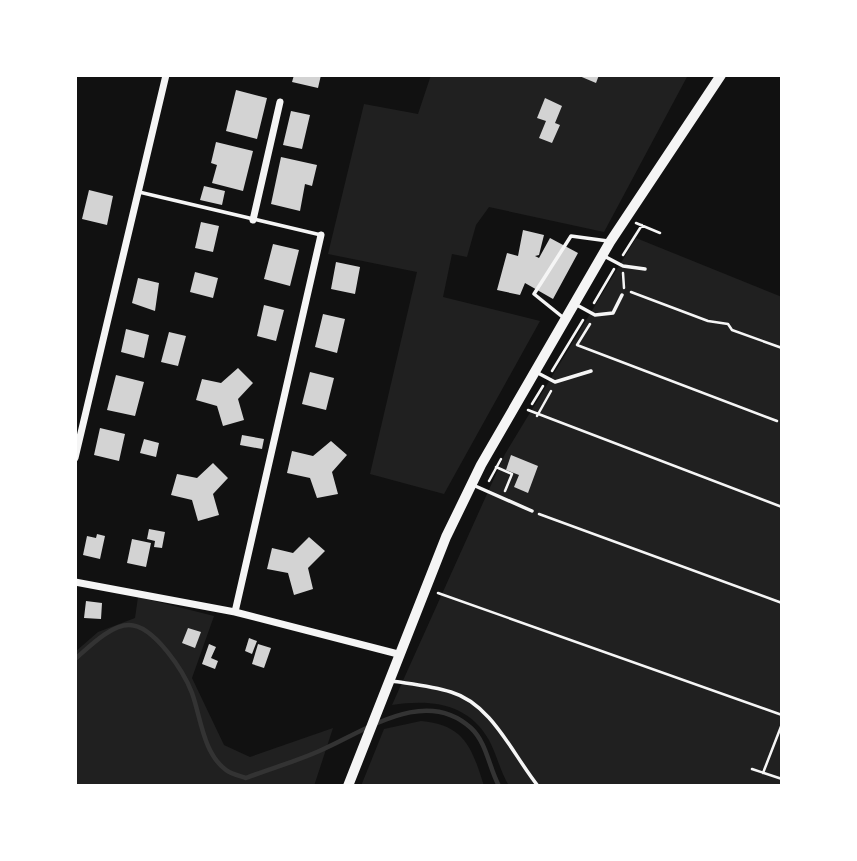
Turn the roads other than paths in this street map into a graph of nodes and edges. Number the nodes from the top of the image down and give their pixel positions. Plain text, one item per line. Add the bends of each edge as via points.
1 (166, 75) edge
2 (721, 75) edge
3 (280, 103) dead end
4 (139, 192) junction
5 (253, 220) junction
6 (321, 235) joint
7 (610, 242) junction
8 (602, 255) junction
9 (645, 269) dead end
10 (622, 295) road end
11 (574, 303) junction
12 (565, 319) junction
13 (534, 371) junction
14 (591, 371) dead end
15 (75, 407) edge
16 (86, 409) junction
17 (75, 458) edge
18 (471, 485) junction
19 (532, 511) road end
20 (75, 582) edge
21 (235, 612) junction
22 (398, 654) junction
23 (387, 683) junction
24 (348, 786) edge
25 (538, 786) edge

1 - 4 street
2 - 7 main road
3 - 5 street
4 - 5 lane
4 - 16 street
5 - 6 lane
6 - 21 street
7 - 8 main road
7 - 12 lane via 571,236 534,295
8 - 9 lane via 623,267
8 - 11 main road
10 - 11 lane via 613,313 595,315
11 - 12 main road
12 - 13 main road
13 - 14 lane via 555,382
13 - 18 main road
15 - 16 street
16 - 17 street
18 - 19 lane
18 - 22 main road
20 - 21 street
21 - 22 street
22 - 23 main road
23 - 24 main road
23 - 25 lane via 453,692 474,704 492,721

